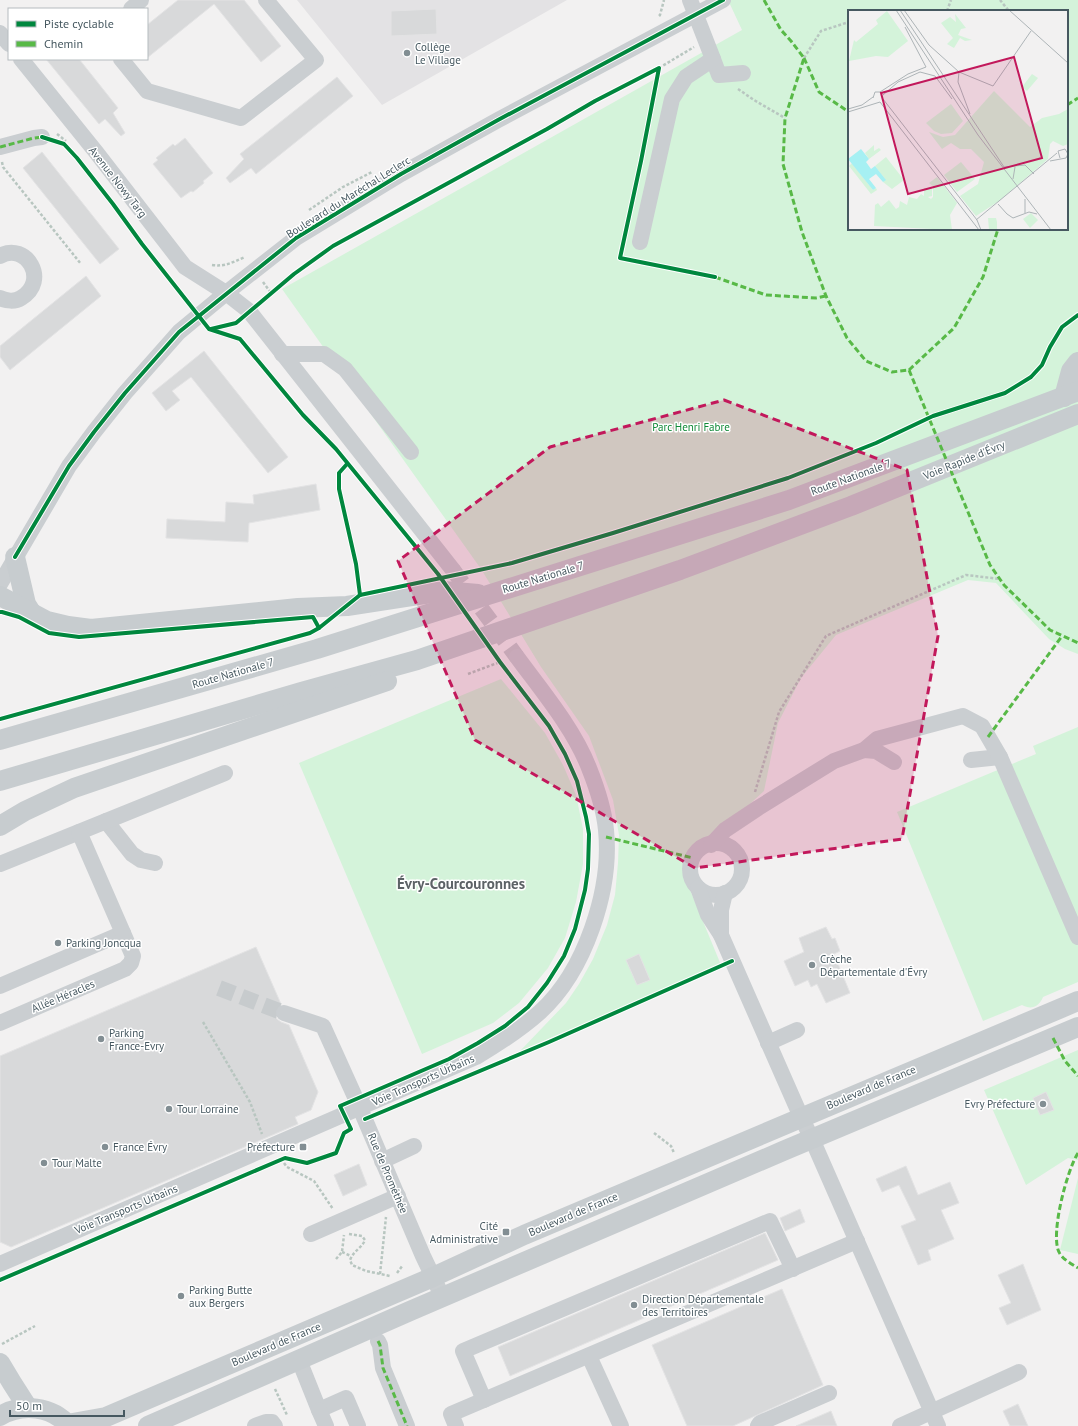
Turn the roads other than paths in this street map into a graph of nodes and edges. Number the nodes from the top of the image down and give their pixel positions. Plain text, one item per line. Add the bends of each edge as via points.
1 (142, 0) edge
2 (266, 0) edge
3 (722, 0) edge
4 (693, 7) edge
5 (132, 8) edge
6 (0, 33) edge
7 (8, 43) edge
8 (713, 59) junction
9 (22, 60) edge
10 (122, 60) edge
11 (743, 73) dead end
12 (42, 138) road end
13 (0, 146) edge
14 (640, 242) dead end
15 (0, 256) edge
16 (226, 293) junction
17 (0, 298) edge
18 (282, 354) junction
19 (1078, 362) edge
20 (1071, 394) edge
21 (1078, 414) edge
22 (411, 452) dead end
23 (8, 562) edge
24 (452, 570) tunnel mouth
25 (0, 584) edge
26 (486, 595) junction
27 (0, 596) edge
28 (31, 612) junction
29 (518, 657) tunnel mouth
30 (417, 660) junction
31 (896, 734) junction
32 (0, 740) edge
33 (864, 750) junction
34 (1000, 757) junction
35 (971, 760) dead end
36 (225, 773) dead end
37 (0, 781) edge
38 (745, 816) junction
39 (106, 821) junction
40 (0, 826) edge
41 (79, 832) junction
42 (711, 844) junction
43 (733, 850) junction
44 (0, 864) edge
45 (155, 864) dead end
46 (698, 888) junction
47 (725, 894) junction
48 (123, 933) junction
49 (721, 935) junction
50 (1078, 937) edge
51 (0, 986) edge
52 (1078, 1001) edge
53 (284, 1013) tunnel mouth
54 (0, 1023) edge
55 (1078, 1027) edge
56 (798, 1030) dead end
57 (768, 1043) junction
58 (360, 1108) junction
59 (801, 1117) junction
60 (812, 1139) junction
61 (414, 1146) dead end
62 (382, 1161) junction
63 (398, 1196) junction
64 (311, 1234) dead end
65 (857, 1241) junction
66 (0, 1264) edge
67 (793, 1269) junction
68 (433, 1277) junction
69 (443, 1298) junction
70 (378, 1340) dead end
71 (1, 1353) edge
72 (590, 1356) junction
73 (299, 1360) junction
74 (1019, 1372) dead end
75 (829, 1393) dead end
76 (484, 1400) junction
77 (28, 1408) junction
78 (319, 1410) junction
79 (0, 1416) edge
80 (935, 1419) edge
81 (282, 1423) edge
82 (68, 1425) edge
83 (148, 1426) edge
84 (256, 1426) edge
85 (326, 1426) edge
86 (358, 1426) edge
87 (407, 1426) edge
88 (456, 1426) edge
89 (621, 1426) edge
90 (758, 1426) edge
91 (900, 1426) edge

1 - 5 street
2 - 10 street via 316,60 241,118 147,91
3 - 4 street, Boulevard du Maréchal Leclerc
4 - 8 street
4 - 16 street, Boulevard du Maréchal Leclerc via 401,174 296,238
6 - 7 street
8 - 11 street via 719,75
8 - 14 street via 686,77 672,99
9 - 16 street, Avenue Nowy Targ via 184,267
12 - 13 street
15 - 17 street via 5,253 17,253 28,260 34,270 34,283 28,294 17,300
16 - 18 street, Avenue Nowy Targ via 249,311
16 - 23 street, Boulevard du Maréchal Leclerc via 179,332 125,393 69,466
18 - 22 street via 324,354 344,368
18 - 24 street, Avenue Nowy Targ
19 - 20 main road via 1071,371
20 - 26 main road, Route Nationale 7 via 789,500
21 - 30 main road, Voie Rapide d'Évry via 851,506 680,570
23 - 25 street, Boulevard du Maréchal Leclerc
23 - 28 main road via 22,587
26 - 28 main road via 444,591 347,606 298,608 91,629 48,621
26 - 32 main road, Route Nationale 7 via 317,648
27 - 28 main road
29 - 58 street, Voie Transports Urbains via 575,739 600,799 606,830 607,864 602,899 590,935 560,990 517,1032 476,1057
30 - 37 main road
30 - 40 main road via 394,679 74,788 25,810
31 - 33 street via 877,739
31 - 33 street via 888,747 891,760 876,751
31 - 34 street via 963,716 982,726
33 - 38 street via 834,761
34 - 35 street
34 - 50 street
36 - 39 street
38 - 42 street
38 - 43 street via 735,836
39 - 41 street
39 - 45 street via 132,854
41 - 44 street
41 - 48 street via 106,907
42 - 43 street via 721,844
42 - 46 street via 701,849 693,858 690,868 691,876
43 - 47 street via 741,865 740,880
46 - 47 street via 709,894
46 - 49 street via 708,915
47 - 49 street via 721,910
48 - 51 street
48 - 54 street, Allée Héracles via 133,956 125,969
49 - 57 street
52 - 59 main road, Boulevard de France
53 - 58 street, Rue de Prométhée via 323,1026
55 - 60 main road, Boulevard de France
56 - 57 street
57 - 59 street
58 - 62 street, Rue de Prométhée
58 - 66 street, Voie Transports Urbains
59 - 60 street
59 - 68 main road, Boulevard de France via 531,1232
60 - 65 street
60 - 69 main road, Boulevard de France
61 - 62 street
62 - 63 street, Rue de Prométhée
63 - 64 street
63 - 68 street, Rue de Prométhée
65 - 67 street
65 - 80 street
67 - 72 street
67 - 76 street via 770,1221 463,1351
68 - 69 street, Rue de Prométhée
68 - 82 main road, Boulevard de France via 106,1417
69 - 73 main road, Boulevard de France
70 - 87 street via 383,1368
71 - 77 main road via 12,1383
72 - 76 street
72 - 89 street
73 - 78 street
73 - 83 main road, Boulevard de France
74 - 80 street
75 - 90 street
76 - 88 street via 451,1414
77 - 79 main road
77 - 82 main road via 50,1412 59,1416
78 - 85 street
78 - 86 street via 346,1398
80 - 91 street
81 - 84 street via 266,1422

